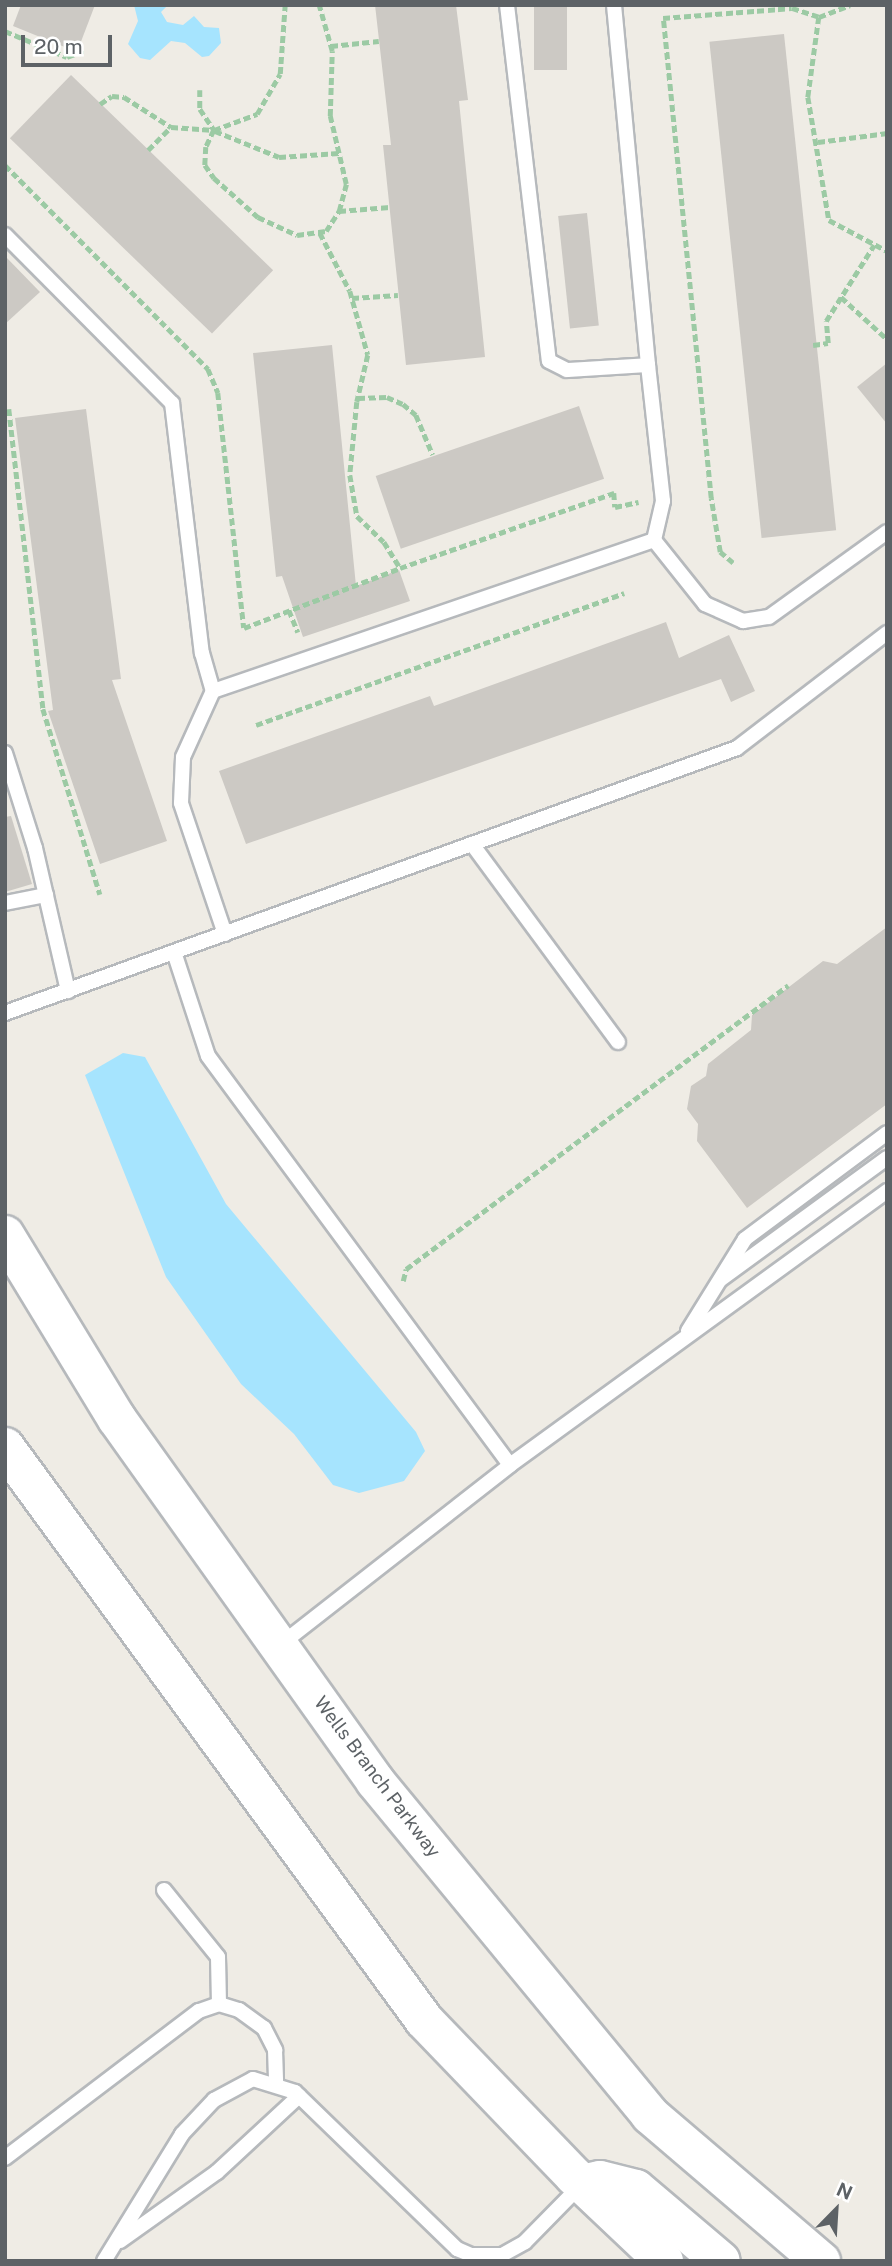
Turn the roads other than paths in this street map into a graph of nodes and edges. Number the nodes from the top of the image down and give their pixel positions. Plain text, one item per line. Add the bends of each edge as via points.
1 (507, 5) edge
2 (614, 5) edge
3 (5, 235) edge
4 (648, 365) junction
5 (887, 532) edge
6 (654, 540) junction
7 (887, 633) edge
8 (213, 691) junction
9 (6, 755) edge
10 (11, 792) edge
11 (471, 844) junction
12 (46, 895) junction
13 (5, 903) edge
14 (225, 934) junction
15 (174, 952) junction
16 (68, 990) junction
17 (5, 1013) edge
18 (618, 1042) dead end
19 (887, 1133) edge
20 (887, 1158) edge
21 (887, 1191) edge
22 (5, 1235) edge
23 (717, 1281) junction
24 (684, 1338) junction
25 (5, 1447) edge
26 (510, 1465) junction
27 (279, 1646) junction
28 (164, 1890) dead end
29 (219, 2004) junction
30 (276, 2083) junction
31 (299, 2096) junction
32 (5, 2158) edge
33 (582, 2184) junction
34 (113, 2246) junction
35 (104, 2261) edge
36 (664, 2261) edge
37 (720, 2261) edge
38 (821, 2261) edge

1 - 4 lane via 549,361 567,370
2 - 4 lane
3 - 8 lane via 172,403 202,653
4 - 6 lane via 663,501
5 - 6 lane via 769,617 743,621 705,604
6 - 8 lane
7 - 11 lane via 737,748
8 - 14 lane via 183,757 181,803
9 - 10 lane
10 - 12 lane
11 - 14 lane
11 - 18 lane
12 - 13 lane
12 - 16 lane
14 - 15 lane
15 - 16 lane
15 - 26 lane via 208,1056
16 - 17 lane
19 - 23 lane via 745,1239
20 - 23 lane
21 - 24 lane
22 - 27 main road, Wells Branch Parkway via 117,1419
23 - 24 lane
24 - 26 lane
25 - 33 main road via 424,2020
26 - 27 lane
27 - 38 main road, Wells Branch Parkway via 376,1781 650,2115
28 - 29 lane via 218,1957
29 - 30 lane via 239,2010 264,2028 275,2050
29 - 32 lane via 199,2011
30 - 31 lane
30 - 34 lane via 253,2078 214,2100 183,2134
31 - 33 lane via 457,2249 471,2255 502,2255 525,2242
31 - 34 lane via 217,2172
33 - 36 main road
33 - 37 main road via 600,2180 636,2189
34 - 35 lane

